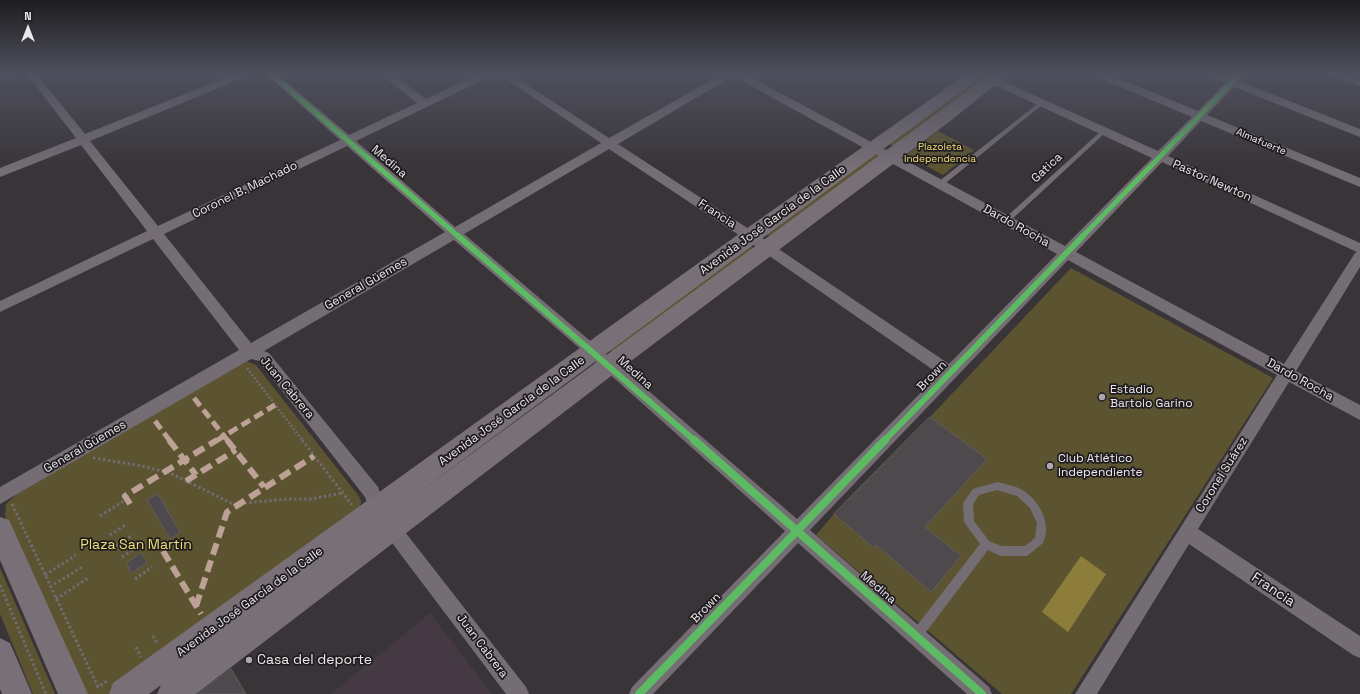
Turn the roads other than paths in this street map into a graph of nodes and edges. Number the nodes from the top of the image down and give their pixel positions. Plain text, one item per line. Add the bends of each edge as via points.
1 (56, 105) edge
2 (167, 105) edge
3 (308, 105) edge
4 (422, 105) edge
5 (550, 105) edge
6 (675, 105) edge
7 (796, 105) edge
8 (945, 105) edge
9 (1038, 105) edge
10 (1046, 105) edge
11 (1174, 105) edge
12 (1209, 105) edge
13 (1298, 105) edge
14 (1199, 116) junction
15 (1103, 132) junction
16 (1360, 133) edge
17 (82, 140) junction
18 (348, 140) junction
19 (608, 144) junction
20 (883, 152) junction
21 (1159, 157) junction
22 (0, 173) edge
23 (1360, 183) edge
24 (940, 184) junction
25 (1006, 220) junction
26 (155, 233) junction
27 (454, 233) junction
28 (759, 242) junction
29 (1360, 248) edge
30 (1066, 253) junction
31 (1360, 256) edge
32 (0, 307) edge
33 (244, 355) junction
34 (602, 359) junction
35 (950, 373) junction
36 (1287, 373) junction
37 (1360, 413) edge
38 (3, 494) edge
39 (362, 508) junction
40 (392, 527) junction
41 (0, 529) edge
42 (796, 532) junction
43 (1187, 532) junction
44 (986, 544) junction
45 (916, 636) junction
46 (1360, 648) edge
47 (0, 653) edge
48 (117, 686) edge
49 (17, 694) edge
50 (73, 694) edge
51 (172, 694) edge
52 (519, 694) edge
53 (639, 694) edge
54 (982, 694) edge
55 (1085, 694) edge

1 - 17 street, Juan Cabrera
2 - 17 street
3 - 18 street, Medina
4 - 18 street, Coronel B. Machado
5 - 19 street, Francia
6 - 19 street, General Güemes
7 - 20 street, Dardo Rocha
8 - 20 main road, Avenida José García de la Calle
9 - 24 lane
10 - 15 street, Pastor Newton
11 - 14 street, Almafuerte
12 - 14 street, Brown
13 - 16 street
14 - 21 street, Brown
14 - 23 street, Almafuerte
15 - 21 street, Pastor Newton
15 - 25 lane, Gatica
17 - 22 street
17 - 26 street, Juan Cabrera
18 - 26 street, Coronel B. Machado
18 - 27 street, Medina
19 - 27 street, General Güemes
19 - 28 street, Francia
20 - 24 street, Dardo Rocha
20 - 28 main road, Avenida José García de la Calle
21 - 29 street, Pastor Newton
21 - 30 street, Brown
24 - 25 street, Dardo Rocha
25 - 30 street, Dardo Rocha
26 - 32 street, Coronel B. Machado
26 - 33 street, Juan Cabrera
27 - 33 street, General Güemes
27 - 34 street, Medina
28 - 34 main road, Avenida José García de la Calle
28 - 35 street, Francia
30 - 35 street, Brown
30 - 36 street, Dardo Rocha
31 - 36 street, Coronel Suárez
33 - 38 street, General Güemes
33 - 39 street, Juan Cabrera via 264,357
34 - 39 main road, Avenida José García de la Calle
34 - 40 main road, Avenida José García de la Calle
34 - 42 street, Medina
35 - 42 street, Brown
36 - 37 street, Dardo Rocha
36 - 43 street, Coronel Suárez
39 - 40 street, Juan Cabrera
39 - 48 main road, Avenida José García de la Calle
40 - 51 main road, Avenida José García de la Calle
40 - 52 street, Juan Cabrera
41 - 50 main road
42 - 45 street, Medina
42 - 53 street, Brown
43 - 46 street, Francia
43 - 55 street, Coronel Suárez
44 - 44 lane via 1000,551 1027,551 1040,540 1042,523 1033,505 1020,493 997,486 976,492 968,503 969,522
44 - 45 lane
45 - 54 street, Medina
47 - 49 main road

